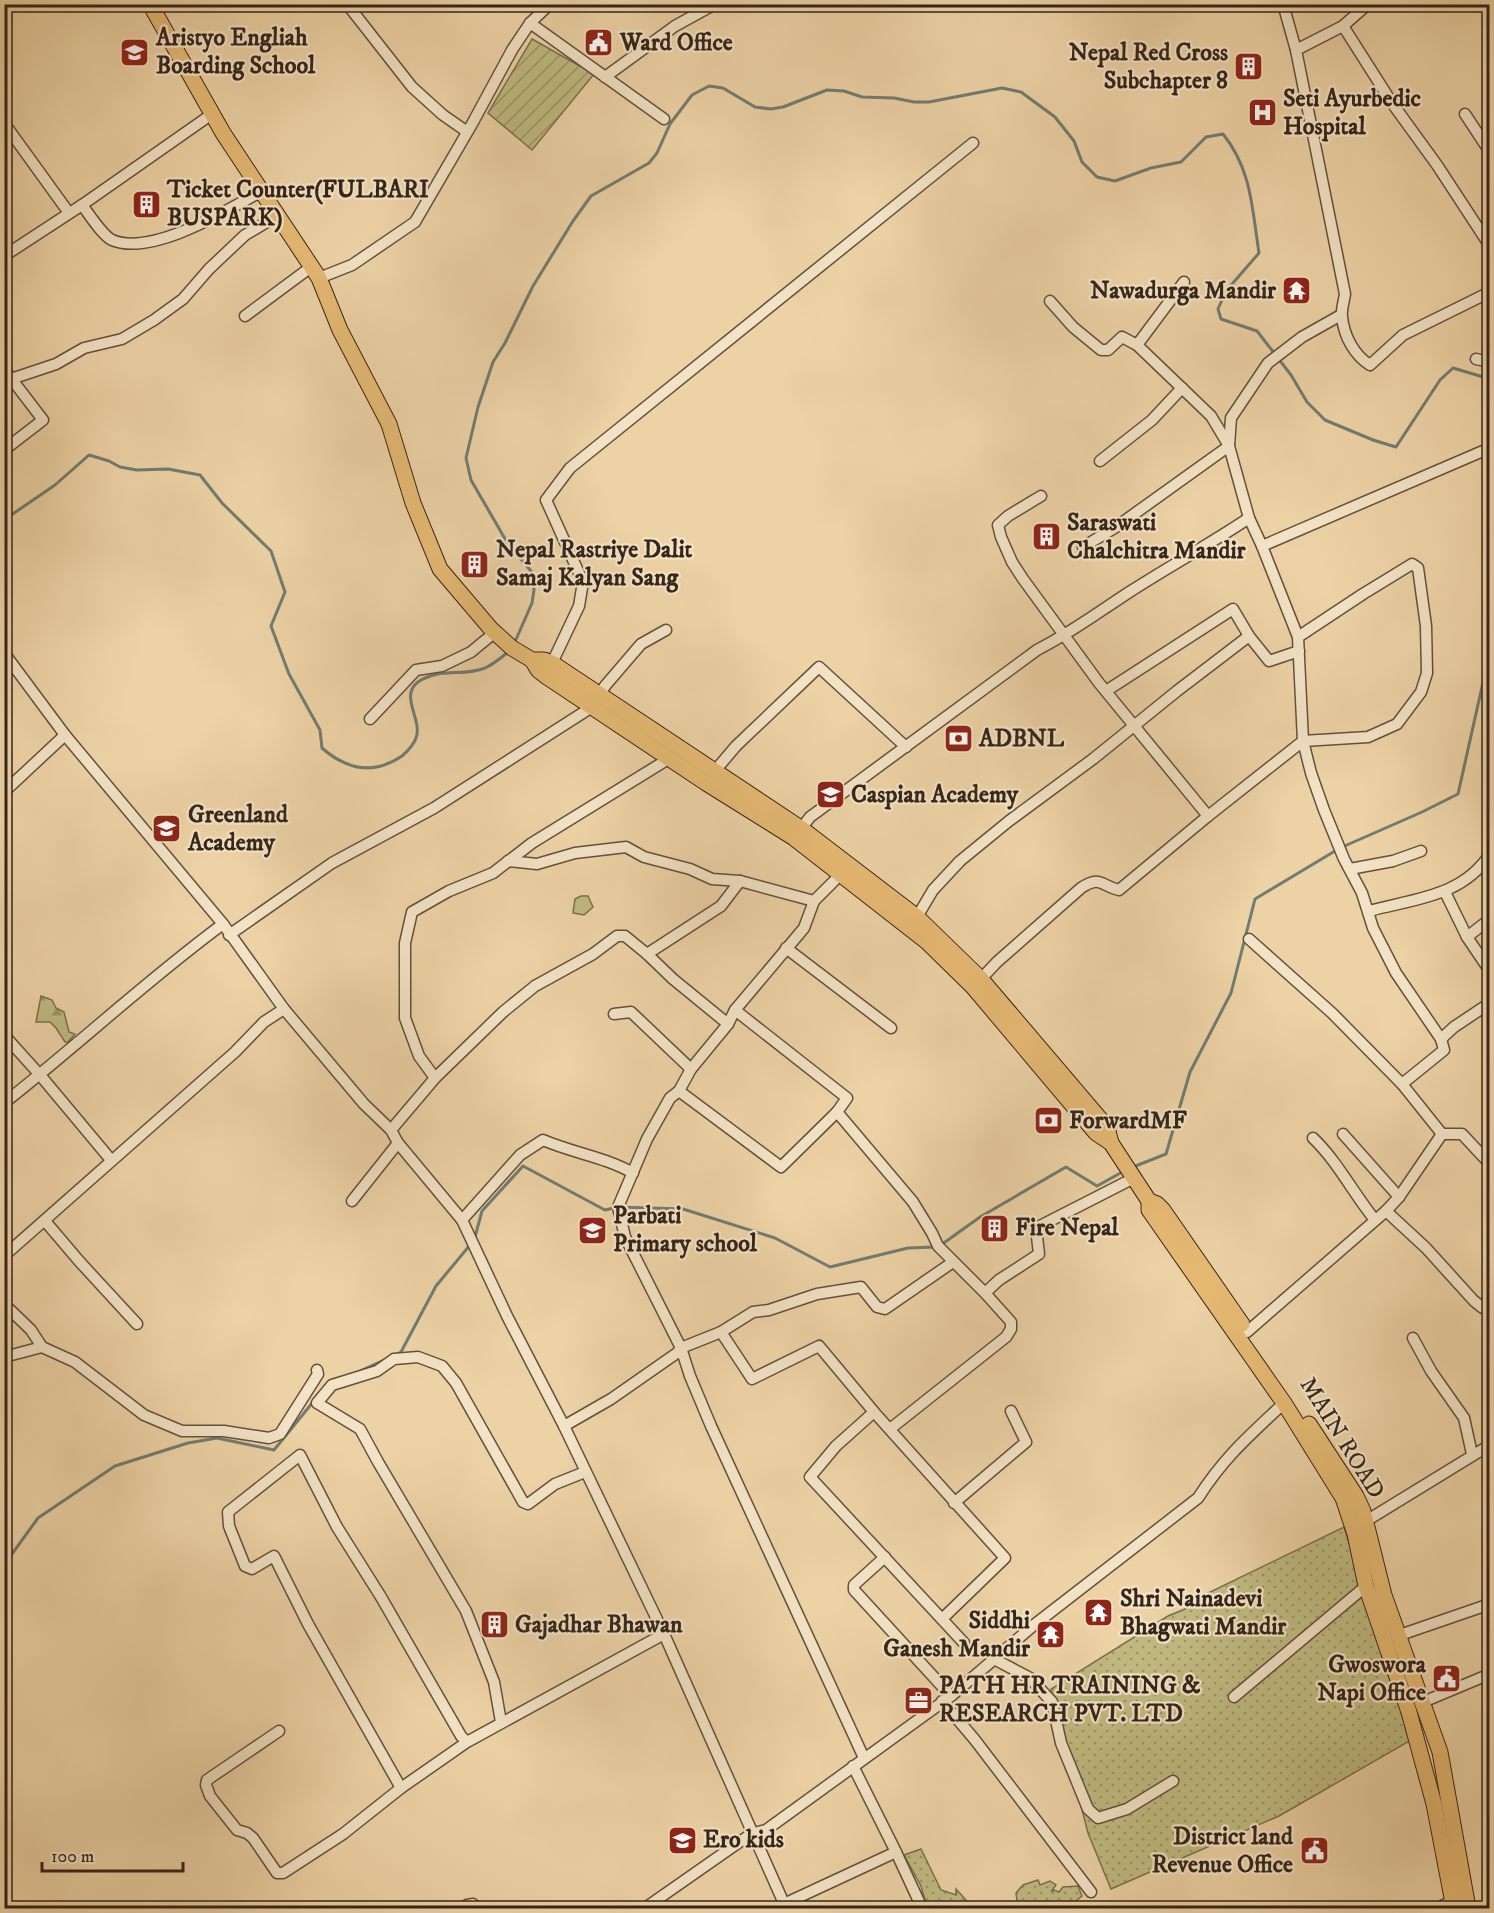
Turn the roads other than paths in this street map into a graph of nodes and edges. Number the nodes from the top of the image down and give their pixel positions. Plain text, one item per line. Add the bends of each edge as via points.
1 (150, 4) edge
2 (347, 4) edge
3 (550, 4) edge
4 (714, 4) edge
5 (1283, 4) edge
6 (1368, 4) edge
7 (530, 23) junction
8 (1343, 26) junction
9 (1296, 50) junction
10 (605, 77) junction
11 (212, 114) junction
12 (1465, 114) dead end
13 (664, 119) dead end
14 (4, 123) edge
15 (466, 131) junction
16 (973, 143) dead end
17 (1489, 149) edge
18 (261, 191) junction
19 (82, 205) junction
20 (69, 213) junction
21 (277, 216) junction
22 (1490, 246) edge
23 (4, 256) edge
24 (315, 273) junction
25 (1184, 282) dead end
26 (1490, 292) edge
27 (1050, 301) dead end
28 (1341, 315) junction
29 (245, 316) dead end
30 (1137, 345) junction
31 (1476, 359) dead end
32 (1490, 362) edge
33 (4, 369) edge
34 (11, 379) junction
35 (1182, 388) junction
36 (1229, 446) junction
37 (4, 450) edge
38 (1490, 455) edge
39 (1100, 461) dead end
40 (1041, 496) dead end
41 (1249, 518) junction
42 (1262, 546) junction
43 (1083, 547) dead end
44 (666, 630) dead end
45 (494, 633) junction
46 (1065, 636) junction
47 (1249, 636) junction
48 (1298, 637) junction
49 (1299, 651) junction
50 (4, 653) edge
51 (532, 660) junction
52 (552, 663) junction
53 (1106, 691) junction
54 (596, 702) junction
55 (370, 719) dead end
56 (1134, 726) junction
57 (65, 735) junction
58 (1303, 741) junction
59 (906, 747) junction
60 (670, 758) junction
61 (714, 772) junction
62 (4, 792) edge
63 (1208, 816) junction
64 (798, 834) junction
65 (1421, 851) dead end
66 (1490, 854) edge
67 (508, 861) junction
68 (1350, 869) junction
69 (841, 874) junction
70 (740, 881) junction
71 (1445, 892) junction
72 (814, 901) junction
73 (1369, 911) junction
74 (917, 917) junction
75 (1490, 919) edge
76 (223, 924) junction
77 (229, 935) junction
78 (1467, 937) junction
79 (1249, 939) dead end
80 (786, 948) junction
81 (647, 954) junction
82 (1490, 972) edge
83 (977, 983) junction
84 (1490, 1003) edge
85 (284, 1009) junction
86 (735, 1010) junction
87 (614, 1014) dead end
88 (728, 1024) junction
89 (891, 1028) dead end
90 (4, 1035) edge
91 (1441, 1040) junction
92 (691, 1069) junction
93 (40, 1075) junction
94 (435, 1078) junction
95 (1402, 1084) junction
96 (678, 1091) junction
97 (4, 1103) edge
98 (837, 1112) junction
99 (391, 1130) junction
100 (1344, 1134) dead end
101 (1442, 1134) junction
102 (1313, 1138) dead end
103 (398, 1143) junction
104 (111, 1160) junction
105 (1490, 1164) edge
106 (633, 1173) junction
107 (1132, 1176) junction
108 (1399, 1197) junction
109 (352, 1201) dead end
110 (1149, 1201) junction
111 (1386, 1211) junction
112 (462, 1220) junction
113 (1375, 1220) junction
114 (45, 1221) junction
115 (4, 1256) edge
116 (953, 1262) junction
117 (986, 1293) junction
118 (4, 1304) edge
119 (1483, 1308) dead end
120 (137, 1324) dead end
121 (720, 1332) junction
122 (1247, 1332) junction
123 (1413, 1338) dead end
124 (42, 1347) junction
125 (681, 1348) junction
126 (4, 1357) edge
127 (316, 1370) dead end
128 (1284, 1403) junction
129 (1011, 1411) dead end
130 (874, 1412) junction
131 (564, 1426) junction
132 (890, 1429) junction
133 (1490, 1445) edge
134 (1472, 1454) junction
135 (585, 1472) junction
136 (954, 1503) junction
137 (1366, 1521) junction
138 (885, 1557) junction
139 (1366, 1586) junction
140 (1490, 1604) edge
141 (942, 1619) junction
142 (664, 1634) junction
143 (1397, 1636) junction
144 (964, 1643) dead end
145 (994, 1659) junction
146 (1490, 1674) edge
147 (1234, 1697) dead end
148 (947, 1698) junction
149 (1423, 1702) junction
150 (501, 1722) junction
151 (279, 1731) dead end
152 (467, 1742) junction
153 (864, 1758) junction
154 (853, 1766) junction
155 (1173, 1781) dead end
156 (401, 1788) junction
157 (751, 1834) junction
158 (897, 1852) junction
159 (1091, 1892) dead end
160 (1454, 1905) edge
161 (785, 1906) edge
162 (461, 1908) edge
163 (477, 1908) edge
164 (645, 1908) edge
165 (922, 1908) edge
166 (1437, 1908) edge
167 (1468, 1908) edge

1 - 11 main road
2 - 15 street via 412,87
3 - 7 street
4 - 10 street via 675,26
5 - 9 street
6 - 8 street
7 - 10 street
7 - 15 street
8 - 9 street
8 - 22 street
9 - 28 street via 1345,294
10 - 13 street
11 - 18 main road
11 - 19 street
12 - 17 street
14 - 20 street
15 - 24 street via 415,222 352,265
16 - 52 street via 570,468 546,500 583,582 579,606
18 - 19 street via 204,223 132,245 110,239
18 - 21 main road
19 - 20 street
20 - 23 street
21 - 24 main road
21 - 34 street via 245,235 183,299 154,320 122,339 84,348 56,364
24 - 29 street
24 - 45 main road via 389,424 413,503 440,569
25 - 30 street
26 - 28 street via 1403,335 1370,365 1349,343
27 - 30 street via 1101,350 1108,350 1122,337
28 - 36 street via 1268,363 1231,418
30 - 35 street
31 - 32 street
33 - 34 street
34 - 37 street via 43,420
35 - 36 street via 1210,416
35 - 39 street via 1152,420
36 - 41 street
36 - 43 street
38 - 42 street via 1483,451
40 - 46 street via 998,525 1000,537 1012,562
41 - 42 street
41 - 46 street
42 - 48 street
44 - 54 street via 641,644
45 - 51 main road
45 - 55 street via 471,652 442,666 416,670
46 - 53 street
46 - 59 street via 1038,650
47 - 49 street via 1269,661
47 - 53 street via 1233,609
47 - 56 street
48 - 49 street
48 - 58 street via 1412,564 1418,568 1426,626 1427,673 1421,692 1397,724 1368,737
49 - 58 street
50 - 57 street
51 - 52 main road
51 - 54 main road via 538,670
52 - 54 main road
53 - 56 street
54 - 60 main road
54 - 61 main road
54 - 77 street via 434,808 332,863
56 - 63 street
56 - 74 street via 960,861 933,890
57 - 62 street
57 - 76 street
58 - 63 street
58 - 68 street via 1324,810
59 - 61 street via 819,667
59 - 64 street via 810,817
60 - 64 main road via 706,783
60 - 67 street
61 - 64 main road
63 - 83 street via 1119,890 1099,881 1081,888
64 - 69 main road
64 - 74 main road
65 - 68 street
66 - 71 street via 1482,867
67 - 70 street via 537,864 575,853 626,847 644,857 712,879
67 - 94 street via 493,873 412,912 405,942 405,1018 419,1056
68 - 73 street
69 - 72 street
69 - 83 main road
70 - 72 street
70 - 81 street via 721,906
71 - 73 street
71 - 78 street
72 - 80 street via 804,928
73 - 91 street via 1373,928 1396,973
74 - 83 main road
75 - 78 street
76 - 77 street
76 - 93 street
77 - 85 street
78 - 82 street
79 - 95 street via 1332,1013
80 - 86 street
80 - 89 street
81 - 88 street
81 - 94 street via 625,936 617,936 535,986
83 - 107 main road
84 - 91 street
85 - 99 street via 364,1104
85 - 104 street via 264,1022
86 - 88 street
86 - 98 street via 847,1098
87 - 92 street via 631,1012
88 - 92 street
90 - 93 street
91 - 95 street via 1444,1050
92 - 96 street
93 - 97 street
93 - 104 street
94 - 99 street
95 - 101 street
96 - 98 street via 781,1167
96 - 106 street via 658,1119
98 - 116 street via 913,1202 938,1246
99 - 103 street
100 - 108 street
101 - 105 street via 1462,1134
101 - 108 street
102 - 113 street via 1329,1154
103 - 109 street
103 - 112 street
104 - 114 street
106 - 112 street via 614,1162 543,1140 520,1155
106 - 125 street via 618,1207 626,1237
107 - 110 main road
107 - 117 street via 1036,1228 1039,1254
108 - 111 street
110 - 122 main road, MAIN ROAD via 1162,1210
110 - 128 main road via 1149,1210
111 - 113 street
111 - 119 street
112 - 131 street
113 - 122 street
114 - 115 street
114 - 120 street
116 - 117 street
116 - 121 street via 885,1309 877,1307 861,1287 817,1294 753,1312
117 - 132 street via 1011,1322 1006,1337
118 - 124 street via 31,1330
121 - 125 street
121 - 130 street via 752,1378 819,1346
122 - 137 main road, MAIN ROAD via 1356,1496
123 - 134 street via 1464,1418
124 - 126 street
124 - 127 street via 75,1362 144,1415 182,1431 224,1431 269,1438 280,1434 318,1374
125 - 131 street via 611,1399
125 - 153 street via 711,1426
128 - 139 main road via 1343,1498
128 - 145 street via 1231,1452 1198,1498
129 - 136 street via 1026,1442
130 - 132 street
130 - 138 street via 836,1446 810,1477
131 - 135 street
132 - 136 street
133 - 134 street
134 - 137 street
135 - 142 street
135 - 150 street via 555,1484 528,1504 523,1502 456,1383 442,1366 418,1357 394,1359 377,1371 332,1385 317,1403 360,1429 466,1611 494,1682
136 - 141 street via 1005,1558
137 - 143 main road, MAIN ROAD
138 - 141 street
138 - 148 street via 854,1585 854,1590
139 - 147 street
139 - 160 main road via 1431,1792
140 - 143 street
141 - 144 street
142 - 150 street
142 - 157 street
143 - 149 main road, MAIN ROAD
145 - 148 street
145 - 155 street via 1030,1678 1052,1702 1061,1743 1088,1809 1098,1818 1126,1809
146 - 149 street
148 - 153 street
148 - 159 street
149 - 167 main road, MAIN ROAD via 1440,1752
150 - 152 street
151 - 156 street via 207,1780 206,1785 237,1830 253,1838 277,1873 283,1873 343,1834
152 - 156 street
152 - 156 street via 337,1527 300,1455 228,1512 230,1526 245,1566 252,1569 274,1556
153 - 154 street
154 - 157 street via 766,1830
154 - 158 street
157 - 161 street
157 - 164 street
158 - 161 street
158 - 165 street
160 - 166 street
162 - 163 street via 473,1904

